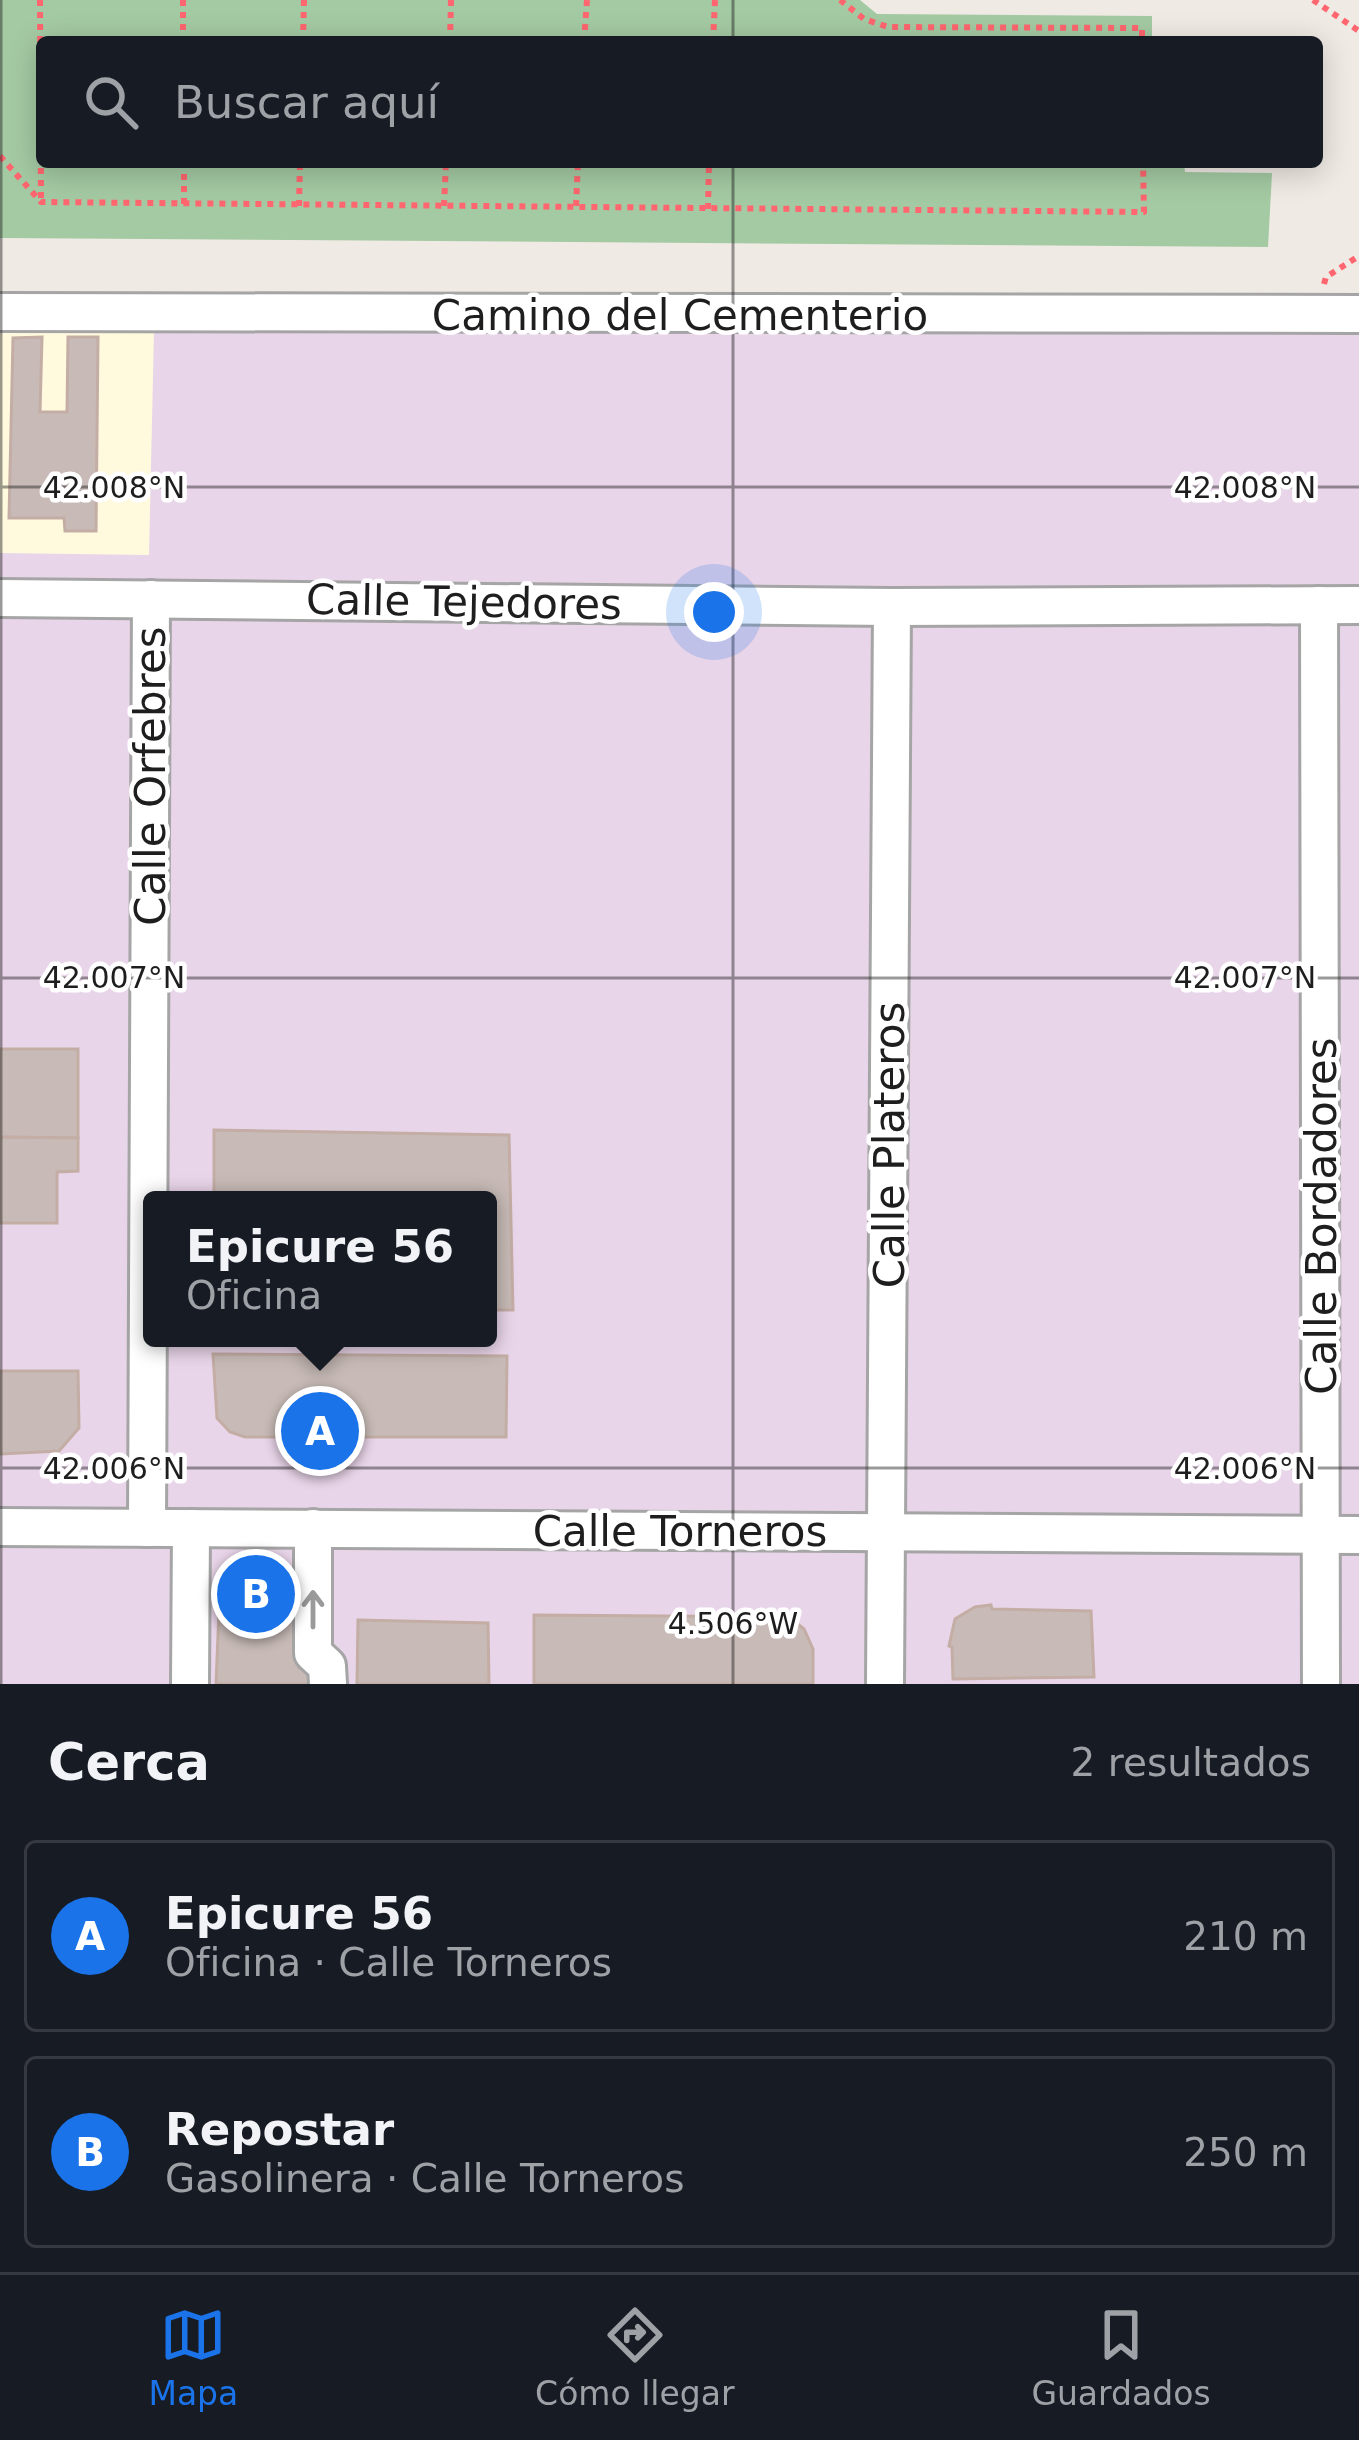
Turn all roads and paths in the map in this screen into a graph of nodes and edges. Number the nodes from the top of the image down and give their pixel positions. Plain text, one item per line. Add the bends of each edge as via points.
1 (40, 0) edge
2 (183, 0) edge
3 (304, 0) edge
4 (451, 0) edge
5 (587, 0) edge
6 (715, 0) edge
7 (840, 0) edge
8 (1313, 0) edge
9 (1359, 31) edge
10 (40, 36) edge
11 (184, 36) edge
12 (303, 36) edge
13 (450, 36) edge
14 (584, 36) edge
15 (713, 36) edge
16 (1142, 36) edge
17 (0, 156) edge
18 (41, 168) edge
19 (184, 168) edge
20 (300, 168) edge
21 (446, 168) edge
22 (578, 168) edge
23 (709, 168) edge
24 (1143, 168) edge
25 (41, 202) junction
26 (184, 205) junction
27 (299, 206) junction
28 (444, 207) junction
29 (576, 208) junction
30 (708, 209) junction
31 (0, 312) edge
32 (1359, 314) edge
33 (0, 598) edge
34 (151, 599) junction
35 (1319, 605) junction
36 (1359, 605) edge
37 (892, 607) junction
38 (148, 1191) edge
39 (148, 1347) edge
40 (0, 1527) edge
41 (147, 1528) junction
42 (190, 1528) junction
43 (313, 1528) junction
44 (885, 1532) junction
45 (1319, 1535) junction
46 (1359, 1535) edge
47 (190, 1684) edge
48 (328, 1684) edge
49 (885, 1684) edge
50 (1321, 1684) edge

1 - 10 path
2 - 11 path
3 - 12 path
4 - 13 path
5 - 14 path
6 - 15 path
7 - 16 path via 888,27 1142,28
8 - 9 path
17 - 25 path
18 - 25 path
19 - 26 path
20 - 27 path
21 - 28 path
22 - 29 path
23 - 30 path
24 - 30 path via 1144,212
25 - 26 path
26 - 27 path
27 - 28 path
28 - 29 path
29 - 30 path
31 - 32 street, Camino del Cementerio
33 - 34 street, Calle Tejedores
34 - 37 street, Calle Tejedores
34 - 38 street, Calle Orfebres
35 - 36 street, Calle Tejedores
35 - 37 street, Calle Tejedores
35 - 45 street, Calle Bordadores
37 - 44 street, Calle Plateros
39 - 41 street, Calle Orfebres
40 - 41 street, Calle Torneros
41 - 42 street, Calle Torneros
42 - 43 street, Calle Torneros
42 - 47 street
43 - 44 street, Calle Torneros
48 -> 43 street via 328,1666 313,1654
44 - 45 street, Calle Torneros
44 - 49 street, Calle Plateros
45 - 46 street, Calle Torneros
45 - 50 street, Calle Bordadores

